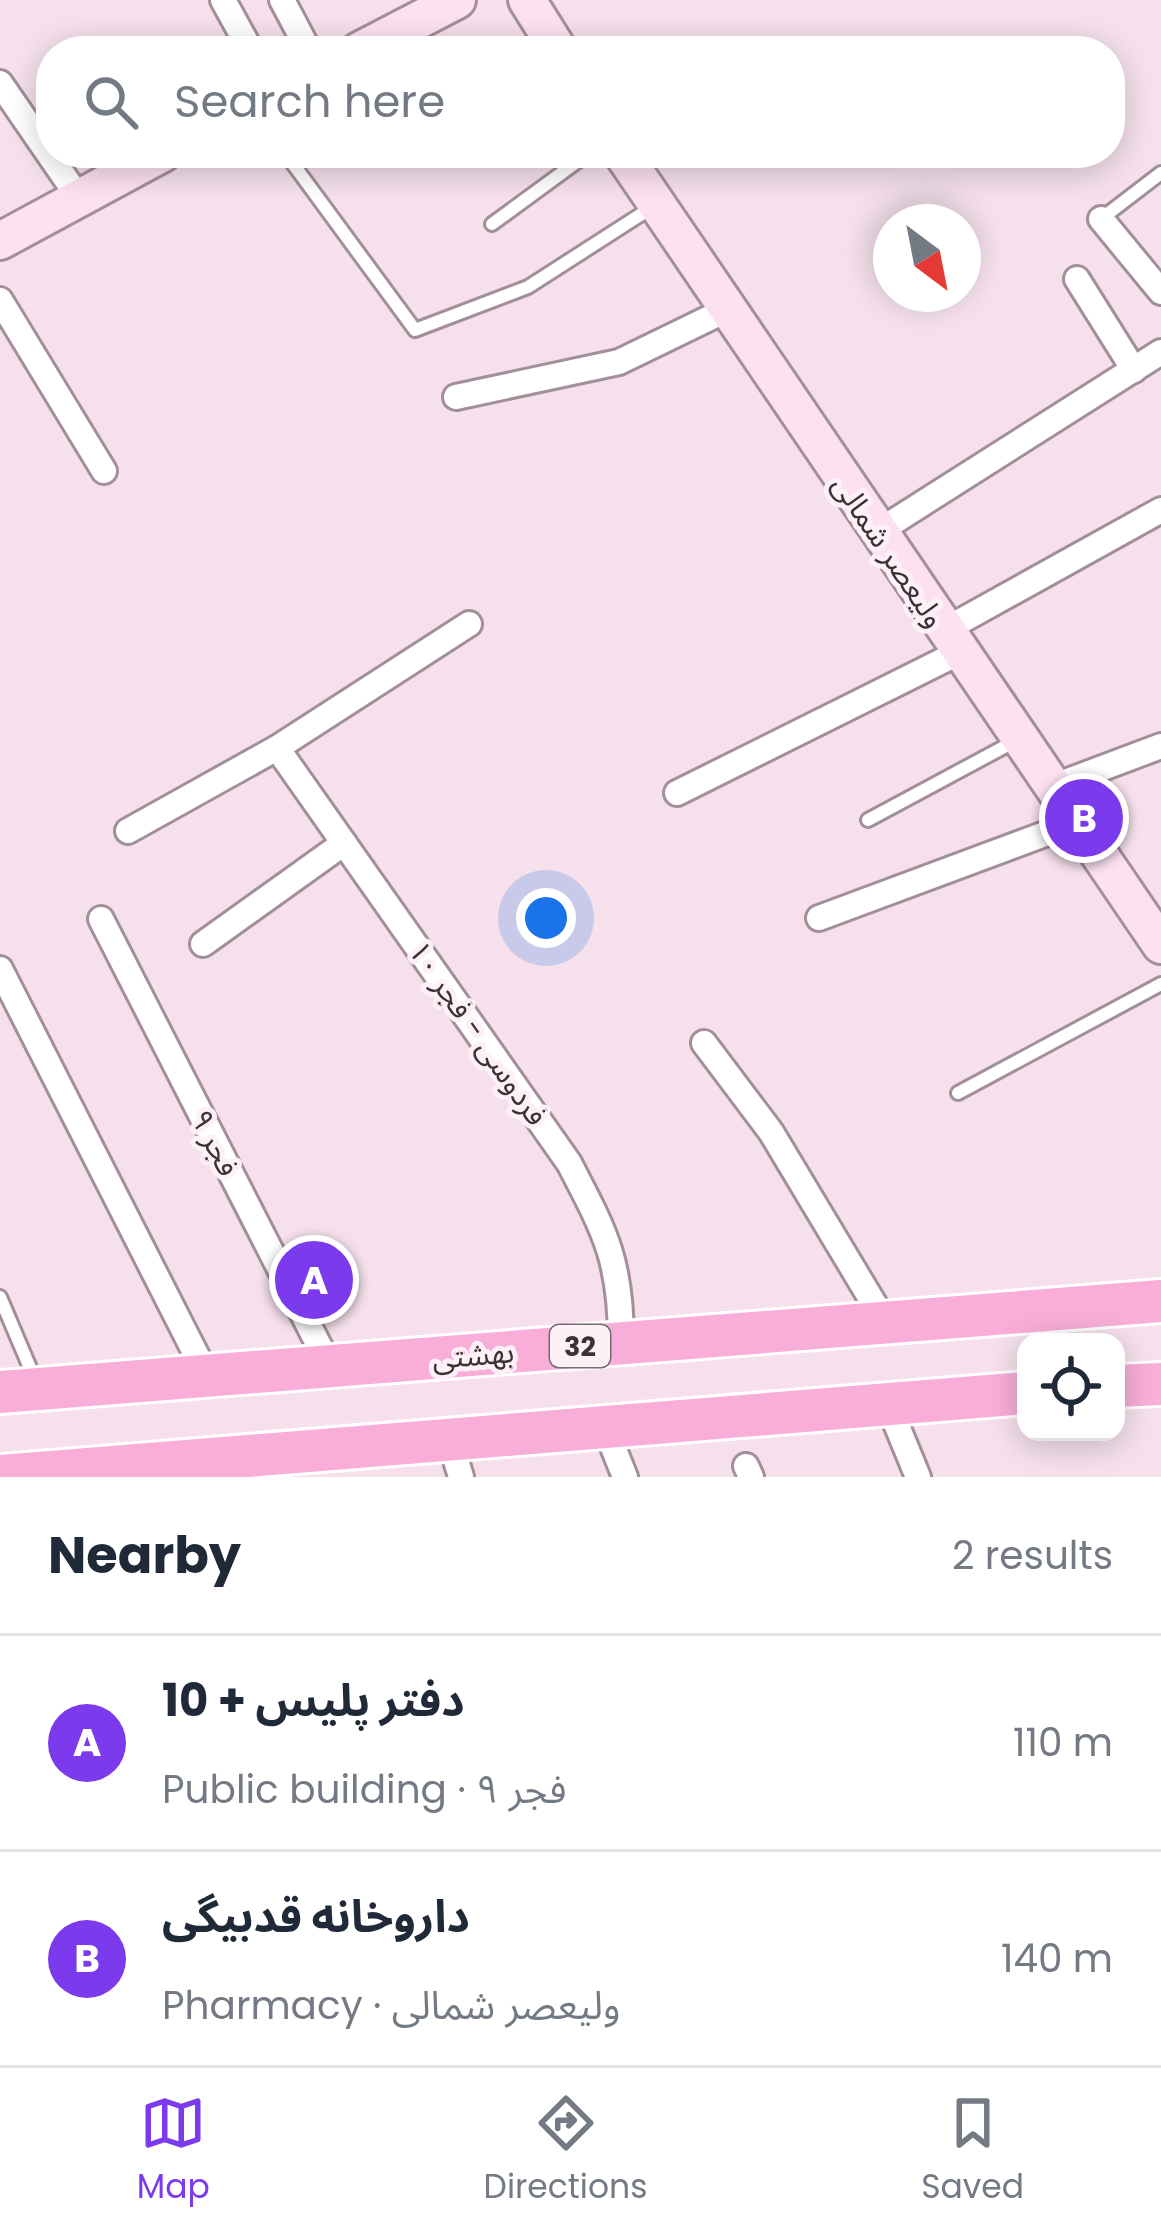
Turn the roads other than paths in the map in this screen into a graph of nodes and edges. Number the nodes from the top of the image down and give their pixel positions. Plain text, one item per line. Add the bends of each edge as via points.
1 (223, 0) edge
2 (282, 0) edge
3 (457, 0) edge
4 (527, 0) edge
5 (243, 36) edge
6 (301, 36) edge
7 (388, 36) edge
8 (550, 36) edge
9 (0, 83) edge
10 (36, 135) edge
11 (58, 168) edge
12 (135, 168) edge
13 (296, 168) edge
14 (568, 168) edge
15 (632, 168) edge
16 (1161, 173) edge
17 (79, 198) junction
18 (656, 206) junction
19 (1101, 219) joint
20 (491, 224) dead end
21 (0, 241) edge
22 (1077, 279) dead end
23 (1161, 292) edge
24 (0, 300) edge
25 (726, 310) junction
26 (1161, 352) edge
27 (1133, 370) junction
28 (456, 397) dead end
29 (104, 471) dead end
30 (1161, 510) edge
31 (876, 532) junction
32 (469, 624) dead end
33 (951, 642) junction
34 (1018, 739) junction
35 (1161, 746) edge
36 (277, 748) junction
37 (1052, 787) junction
38 (677, 793) dead end
39 (868, 820) dead end
40 (1077, 822) junction
41 (128, 831) dead end
42 (344, 843) junction
43 (819, 918) dead end
44 (101, 919) dead end
45 (203, 944) dead end
46 (1161, 945) edge
47 (0, 969) edge
48 (1161, 984) edge
49 (704, 1042) dead end
50 (958, 1093) dead end
51 (0, 1297) edge
52 (1161, 1301) edge
53 (885, 1322) junction
54 (621, 1342) junction
55 (330, 1366) junction
56 (207, 1376) junction
57 (19, 1391) edge
58 (1017, 1395) edge
59 (888, 1404) junction
60 (605, 1427) junction
61 (455, 1458) edge
62 (223, 1468) edge
63 (7, 1476) edge
64 (625, 1477) edge
65 (918, 1477) edge

1 - 5 street
2 - 6 street
3 - 7 main road
4 - 8 main road
9 - 10 street
11 - 17 street
12 - 17 main road
13 - 18 lane via 415,330 529,287
14 - 20 lane
15 - 18 main road, ولیعصر شمالی
16 - 19 lane
17 - 21 main road
18 - 25 main road, ولیعصر شمالی
19 - 23 street
22 - 27 street
24 - 29 street
25 - 28 street via 619,362
25 - 31 main road, ولیعصر شمالی
26 - 27 street
27 - 31 street
30 - 33 street
31 - 33 main road, ولیعصر شمالی
32 - 36 street
33 - 34 main road, ولیعصر شمالی
33 - 38 street
34 - 37 main road, ولیعصر شمالی
34 - 39 lane
35 - 37 street
36 - 41 street
36 - 42 street, فردوسی - فجر ۱۰
37 - 40 main road, ولیعصر شمالی
40 - 43 street
40 - 46 main road, ولیعصر شمالی
42 - 45 street
42 - 54 street, فردوسی - فجر ۱۰ via 569,1163 621,1280
44 - 55 street, فجر ۹
47 - 56 street
48 - 50 lane
49 - 53 street via 771,1132
51 - 57 lane
52 - 53 highway, بهشتی / 32
53 - 54 highway, بهشتی / 32
54 - 55 highway, بهشتی / 32
55 - 56 highway, بهشتی / 32
56 - 57 highway, بهشتی / 32
58 - 59 highway
59 - 60 highway
59 - 65 street
60 - 61 highway
60 - 64 street
61 - 62 highway
62 - 63 highway

